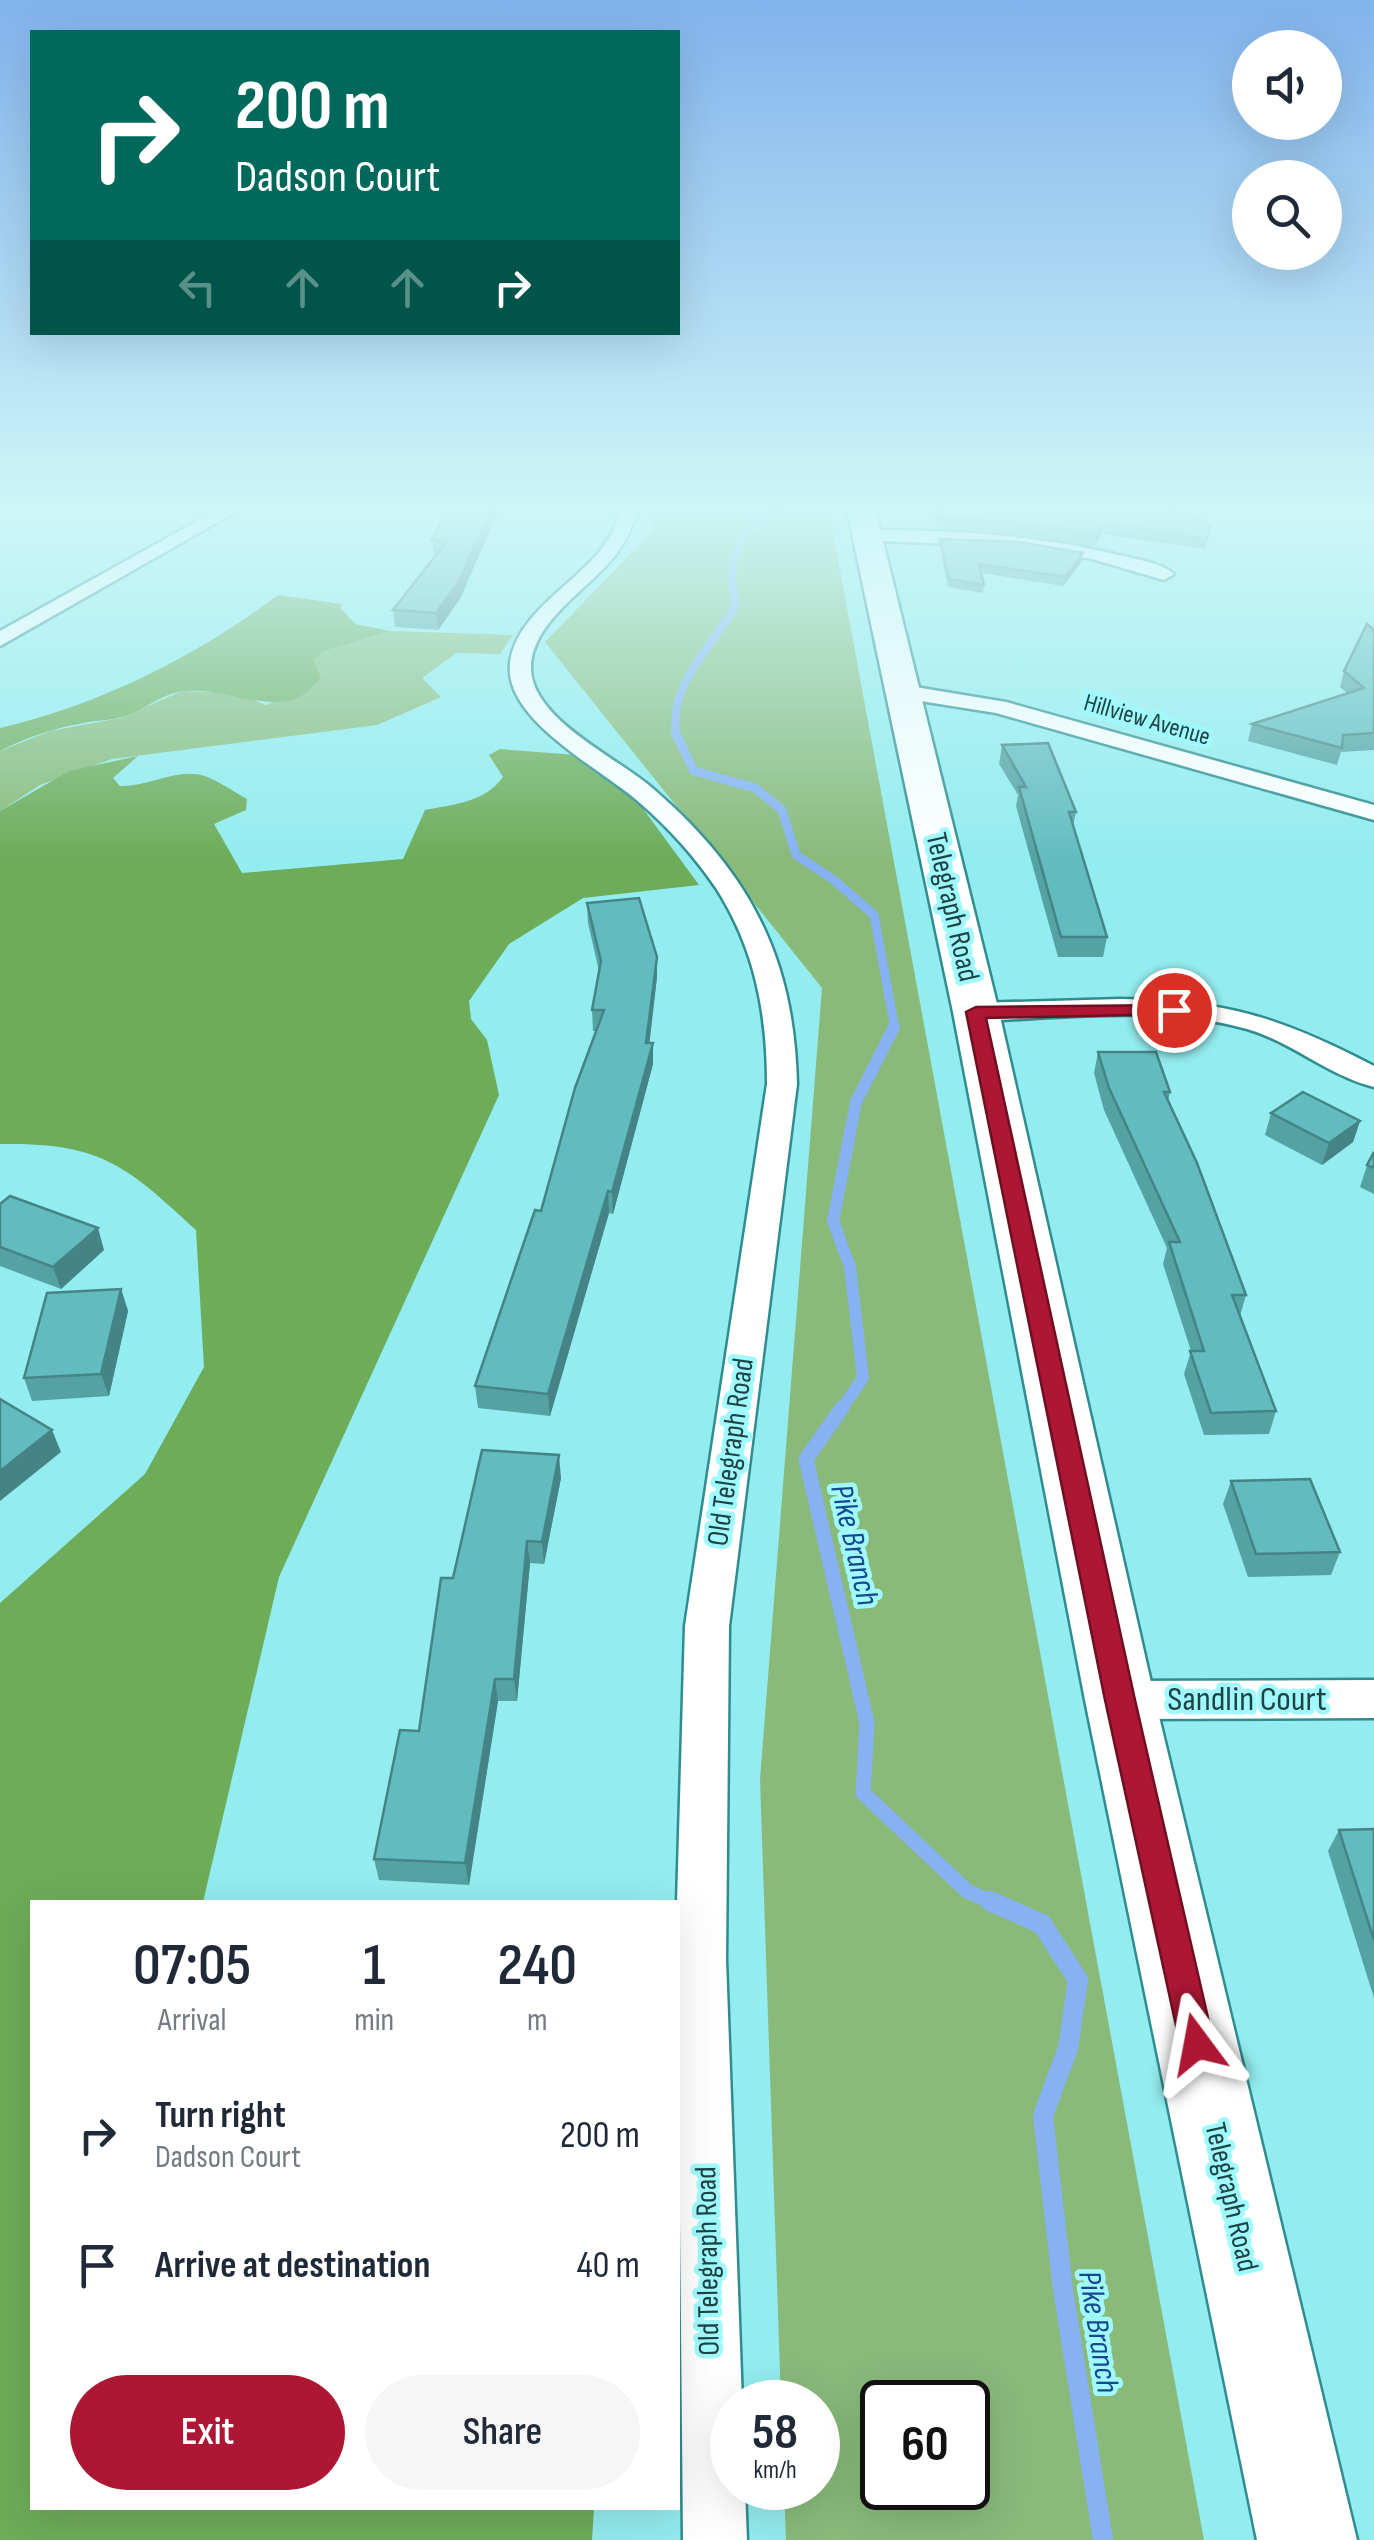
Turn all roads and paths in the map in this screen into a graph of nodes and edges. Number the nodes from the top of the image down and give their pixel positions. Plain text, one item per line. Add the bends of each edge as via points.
1 (28, 624) edge
2 (541, 624) edge
3 (888, 624) edge
4 (0, 640) edge
5 (904, 692) junction
6 (1374, 813) edge
7 (976, 1012) junction
8 (1374, 1078) edge
9 (1374, 1699) edge
10 (1120, 1700) junction
11 (715, 2540) edge
12 (1307, 2540) edge

1 - 4 street
2 - 11 street, Old Telegraph Road via 522,653 522,683 539,710 648,796 706,860 765,957 782,1035 782,1084 708,1626 701,1960
3 - 5 main road, Telegraph Road
5 - 6 street, Hillview Avenue via 998,707
5 - 7 main road, Telegraph Road
7 - 8 street via 1174,1010 1229,1016 1287,1034
7 - 10 main road, Telegraph Road
9 - 10 street, Sandlin Court
10 - 12 main road, Telegraph Road

